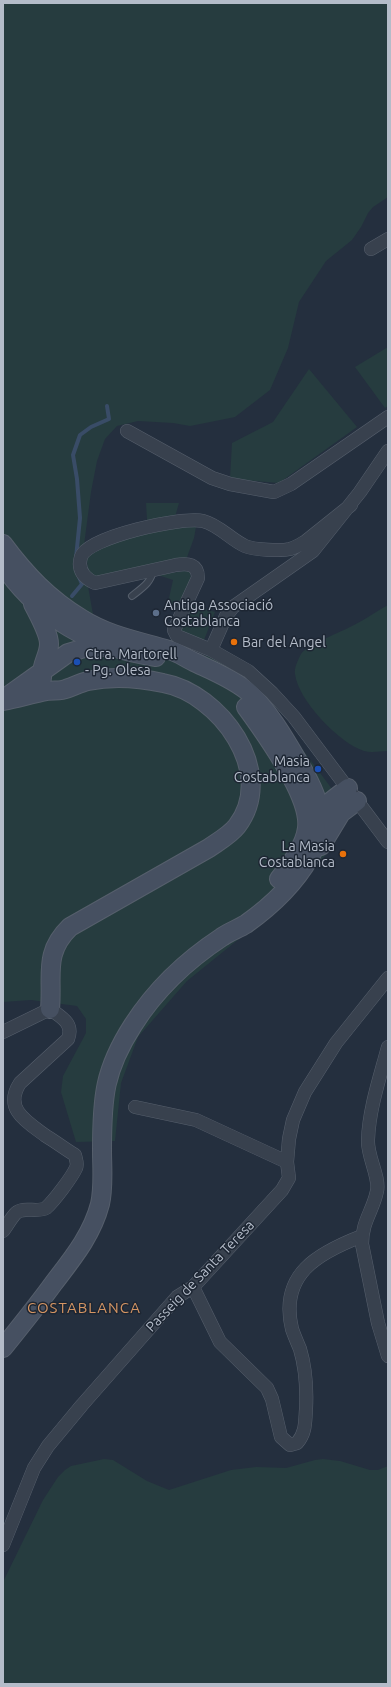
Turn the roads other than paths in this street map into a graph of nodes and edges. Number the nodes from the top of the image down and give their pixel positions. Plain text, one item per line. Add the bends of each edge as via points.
1 (388, 239) edge
2 (371, 249) dead end
3 (388, 417) edge
4 (127, 431) dead end
5 (388, 451) edge
6 (351, 505) junction
7 (3, 544) edge
8 (3, 565) edge
9 (153, 570) junction
10 (29, 596) junction
11 (132, 596) dead end
12 (53, 600) junction
13 (70, 629) junction
14 (105, 631) junction
15 (49, 644) junction
16 (111, 648) junction
17 (211, 650) junction
18 (68, 653) junction
19 (192, 661) junction
20 (41, 672) junction
21 (225, 678) junction
22 (49, 691) junction
23 (3, 700) edge
24 (289, 772) junction
25 (353, 795) junction
26 (321, 811) junction
27 (341, 813) junction
28 (303, 841) junction
29 (388, 842) edge
30 (309, 860) junction
31 (223, 936) junction
32 (388, 978) edge
33 (50, 1009) junction
34 (3, 1032) edge
35 (388, 1047) edge
36 (135, 1108) dead end
37 (287, 1162) junction
38 (3, 1231) edge
39 (362, 1236) junction
40 (194, 1287) junction
41 (3, 1348) edge
42 (388, 1356) edge
43 (8, 1523) edge
44 (3, 1545) edge

1 - 2 street
3 - 4 street via 291,484 274,492 212,478
5 - 6 street
6 - 9 street via 299,546 289,549 246,546 201,521 136,529 94,544 81,556 82,574 95,583
6 - 17 street via 313,551 233,607 226,616
7 - 12 main road via 26,573
8 - 10 main road
9 - 11 lane via 146,586
9 - 17 street via 187,564 196,568 198,578 174,630 177,636
10 - 13 main road
10 - 15 main road
12 - 13 main road via 68,620
12 - 14 main road
13 - 14 main road
13 - 15 main road
13 - 16 main road
13 - 18 main road
14 - 19 main road via 172,650
15 - 20 main road
16 - 18 main road via 88,647
16 - 19 main road via 147,656
17 - 25 street via 248,671 272,693 294,717
18 - 20 main road
19 - 21 main road
20 - 22 main road
20 - 23 main road
21 - 24 main road
21 - 26 main road via 246,690 272,721 305,774
22 - 23 main road
22 - 33 main road via 112,678 152,681 180,687 202,700 235,736 243,749 251,776 247,806 237,826 227,836 70,928 59,939 51,955
24 - 26 main road via 312,804
24 - 28 main road via 307,816 307,829
25 - 26 main road
25 - 27 main road
25 - 29 street
26 - 27 main road via 334,815
26 - 28 main road
26 - 30 main road via 320,836
27 - 30 main road
28 - 31 main road via 286,871 273,887
30 - 31 main road via 272,902 245,924
31 - 41 main road via 183,966 167,982 151,1000 119,1049 106,1086 101,1201 95,1222 69,1264
32 - 37 street, Passeig de Santa Teresa via 336,1043 305,1092 293,1120
33 - 34 street
33 - 38 street via 69,1026 71,1032 68,1038 20,1083 13,1099 15,1107 27,1122 75,1156 76,1168 52,1203 42,1210 22,1210 16,1213
35 - 39 street via 372,1111 368,1142 378,1190 364,1224
36 - 37 street via 196,1120
37 - 40 street, Passeig de Santa Teresa via 289,1178 282,1190
39 - 40 street via 316,1259 301,1272 290,1295 292,1329 305,1370 307,1393 304,1432 297,1443 290,1445 281,1437 267,1388 220,1342
39 - 42 street via 378,1323
40 - 43 street, Passeig de Santa Teresa via 177,1298 62,1428 34,1468
43 - 44 street, Passeig de Santa Teresa

